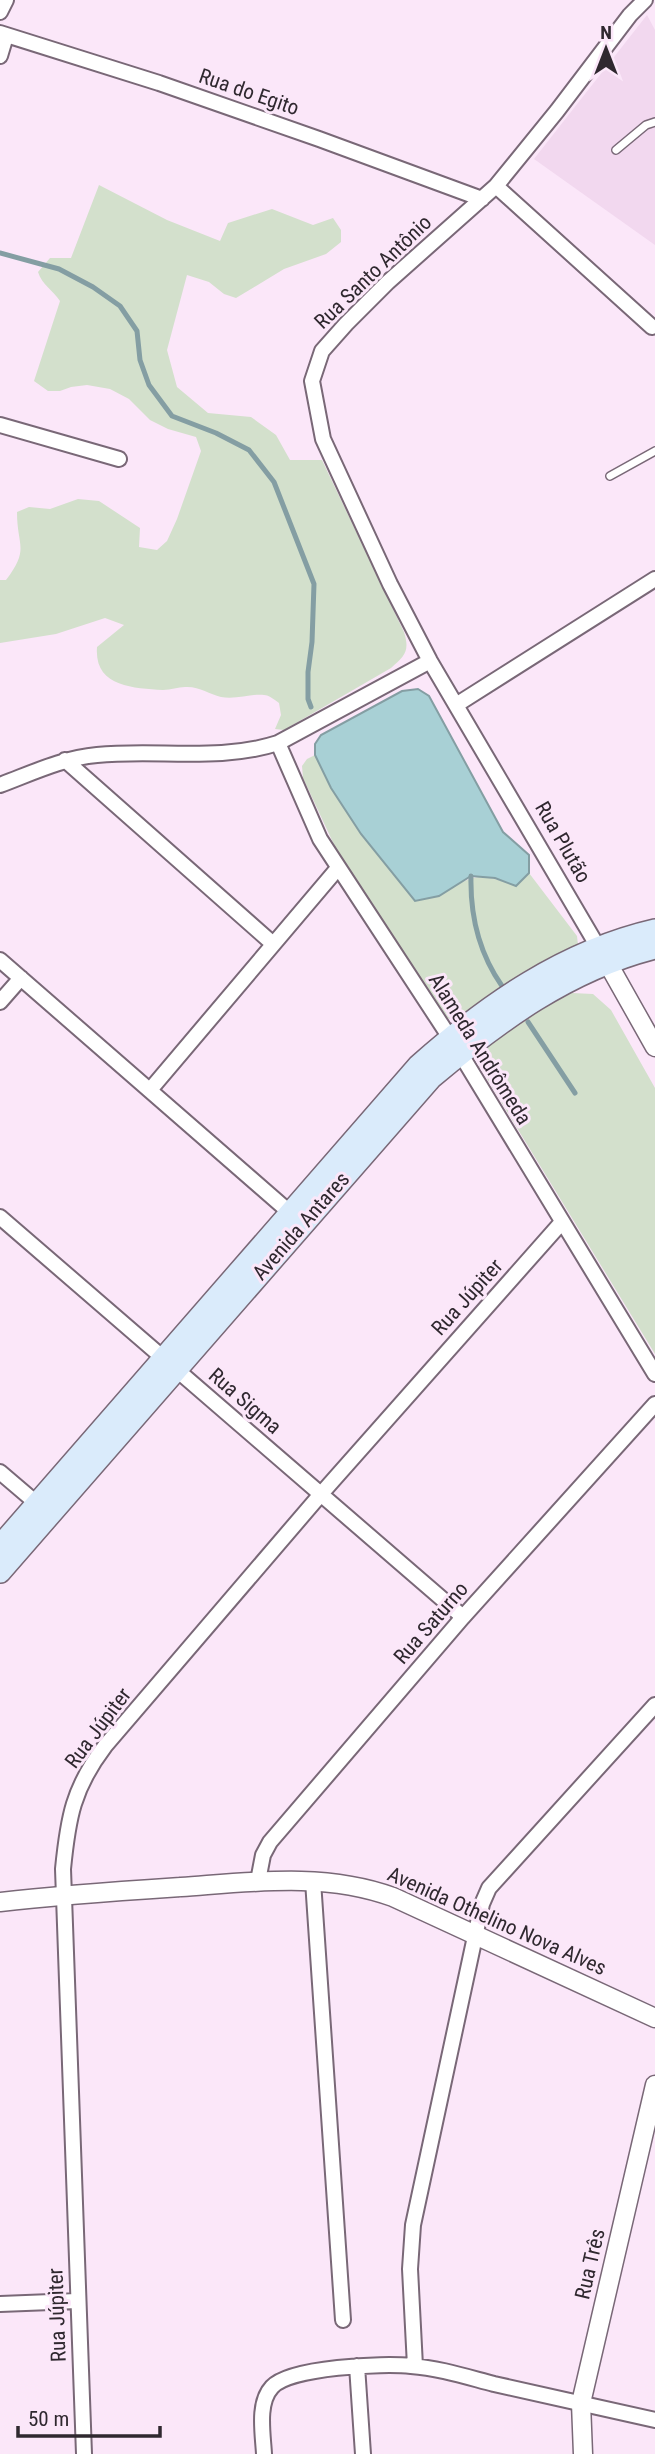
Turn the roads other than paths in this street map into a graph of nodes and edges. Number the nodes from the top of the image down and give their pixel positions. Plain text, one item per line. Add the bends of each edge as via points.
1 (6, 0) edge
2 (645, 0) edge
3 (0, 12) edge
4 (3, 35) edge
5 (0, 56) edge
6 (655, 122) edge
7 (616, 150) dead end
8 (496, 186) junction
9 (482, 199) junction
10 (652, 327) dead end
11 (0, 425) edge
12 (655, 451) edge
13 (119, 460) dead end
14 (610, 476) dead end
15 (655, 579) edge
16 (430, 661) junction
17 (456, 705) junction
18 (278, 743) junction
19 (65, 760) junction
20 (0, 785) edge
21 (338, 868) junction
22 (655, 930) edge
23 (272, 943) junction
24 (655, 948) edge
25 (602, 955) junction
26 (0, 960) edge
27 (21, 978) junction
28 (0, 1002) edge
29 (455, 1046) junction
30 (655, 1047) edge
31 (150, 1090) junction
32 (0, 1217) edge
33 (297, 1218) junction
34 (562, 1222) junction
35 (170, 1363) junction
36 (655, 1374) edge
37 (655, 1404) edge
38 (0, 1472) edge
39 (321, 1494) junction
40 (43, 1509) junction
41 (0, 1546) edge
42 (0, 1572) edge
43 (463, 1617) junction
44 (655, 1705) edge
45 (258, 1881) junction
46 (313, 1881) junction
47 (0, 1895) edge
48 (65, 1895) junction
49 (0, 1902) edge
50 (477, 1934) junction
51 (655, 2018) edge
52 (655, 2085) edge
53 (77, 2301) junction
54 (0, 2304) edge
55 (343, 2320) dead end
56 (357, 2366) junction
57 (415, 2366) junction
58 (581, 2403) junction
59 (655, 2420) edge
60 (83, 2454) edge
61 (264, 2454) edge
62 (363, 2454) edge
63 (583, 2454) edge

1 - 3 street
2 - 8 street, Rua Santo Antônio
4 - 5 street
4 - 9 street, Rua do Egito via 159,83
6 - 7 lane
8 - 9 street, Rua Santo Antônio
8 - 10 street
9 - 16 street, Rua Santo Antônio via 346,324 323,351 312,381 323,439
11 - 13 street
12 - 14 lane
15 - 17 street
16 - 17 street, Rua Plutão
16 - 18 street
17 - 25 street, Rua Plutão
18 - 19 street via 242,753 119,754
18 - 21 street, Alameda Andrômeda
19 - 20 street
19 - 23 street
21 - 23 street
21 - 29 street, Alameda Andrômeda
22 - 25 main road, Avenida Antares
23 - 31 street
24 - 25 main road, Avenida Antares
25 - 29 main road, Avenida Antares via 522,986 480,1014
25 - 30 street, Rua Plutão
26 - 27 street
27 - 28 street
27 - 31 street
29 - 33 main road, Avenida Antares via 419,1065
29 - 34 street, Alameda Andrômeda
31 - 33 street
32 - 35 street, Rua Sigma
33 - 35 main road, Avenida Antares
34 - 36 street, Alameda Andrômeda
34 - 39 street, Rua Júpiter
35 - 39 street, Rua Sigma
35 - 40 main road, Avenida Antares
37 - 43 street, Rua Saturno
38 - 40 street
39 - 43 street, Rua Sigma
39 - 48 street, Rua Júpiter via 93,1762 72,1805 63,1869
40 - 41 main road, Avenida Antares
40 - 42 main road, Avenida Antares
43 - 45 street, Rua Saturno via 270,1842 262,1855
44 - 50 street via 489,1888
45 - 46 street, Avenida Othelino Nova Alves
45 - 48 street, Avenida Othelino Nova Alves
46 - 50 street, Avenida Othelino Nova Alves via 372,1889
46 - 55 street
47 - 48 street, Avenida Othelino Nova Alves
48 - 49 street, Avenida Othelino Nova Alves
48 - 53 street, Rua Júpiter
50 - 51 street, Avenida Othelino Nova Alves
50 - 57 street via 413,2225 410,2269
52 - 58 street, Rua Três
53 - 54 street
53 - 60 street, Rua Júpiter
56 - 57 street
56 - 61 street via 301,2373 271,2388 262,2417
56 - 62 street
57 - 58 street
58 - 59 street
58 - 63 street, Rua Três

